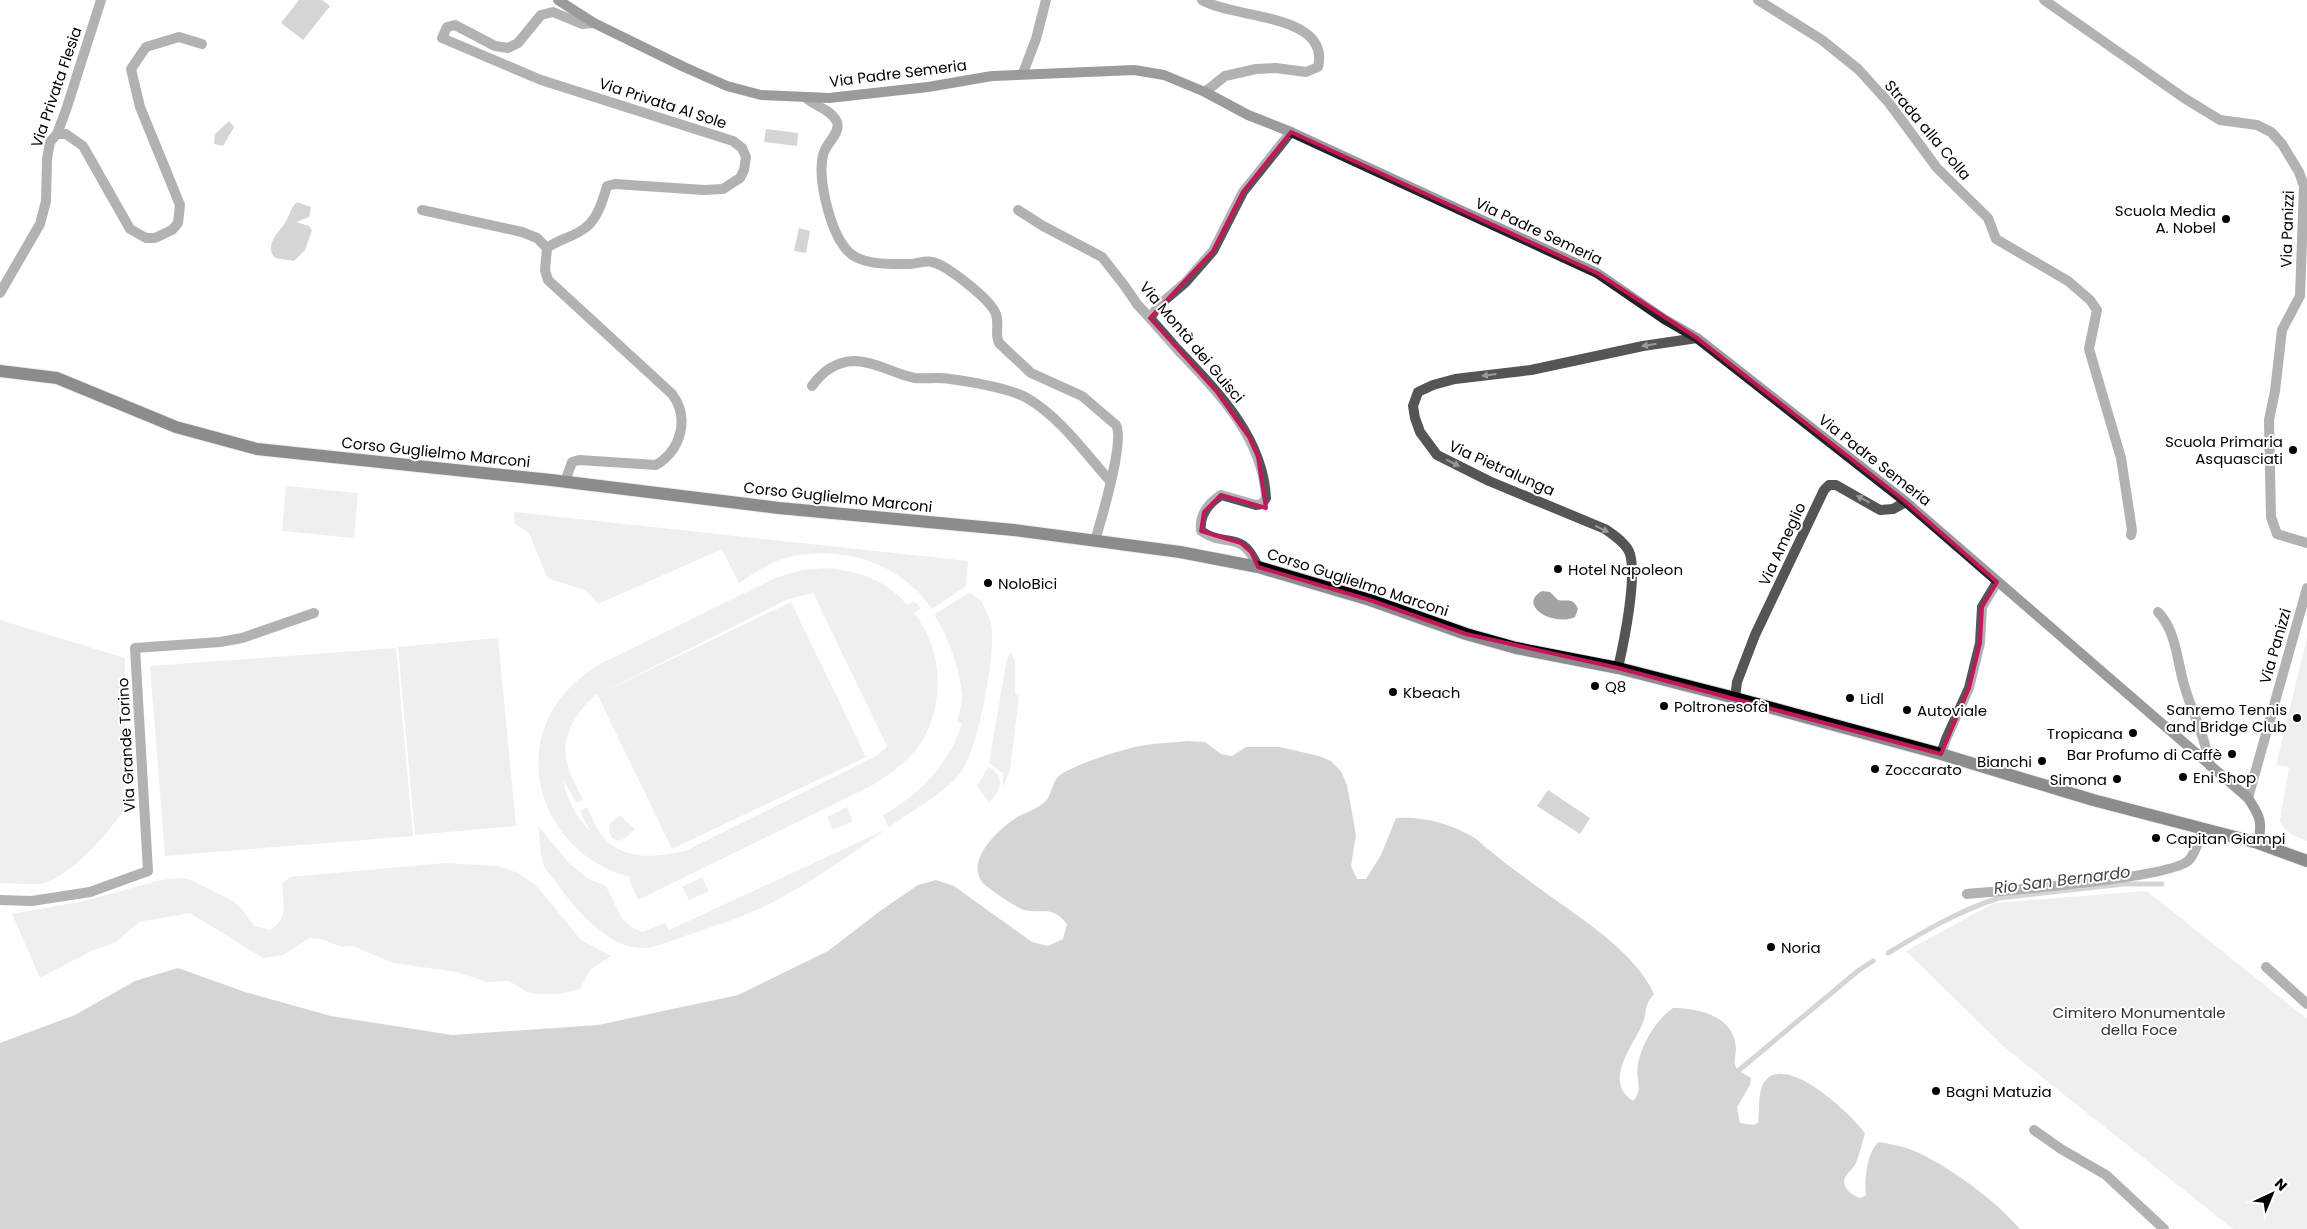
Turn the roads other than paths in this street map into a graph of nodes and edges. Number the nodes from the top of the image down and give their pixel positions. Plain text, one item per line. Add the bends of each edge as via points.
1 (101, 0) edge
2 (558, 0) edge
3 (1046, 0) edge
4 (1202, 0) edge
5 (1758, 0) edge
6 (2044, 0) edge
7 (594, 23) junction
8 (202, 44) dead end
9 (1024, 73) junction
10 (1205, 92) junction
11 (805, 97) junction
12 (1290, 132) junction
13 (57, 134) junction
14 (422, 210) dead end
15 (1018, 210) dead end
16 (547, 248) junction
17 (0, 293) edge
18 (1150, 318) junction
19 (1697, 338) junction
20 (0, 371) edge
21 (812, 386) dead end
22 (565, 482) junction
23 (1110, 482) junction
24 (1906, 502) junction
25 (2131, 535) dead end
26 (1095, 541) junction
27 (2307, 543) edge
28 (1258, 567) junction
29 (1998, 582) junction
30 (2307, 588) edge
31 (2158, 612) dead end
32 (314, 613) dead end
33 (1618, 668) junction
34 (1735, 698) junction
35 (1941, 754) junction
36 (2210, 766) junction
37 (2248, 798) junction
38 (2203, 829) junction
39 (2258, 843) junction
40 (2307, 861) edge
41 (1968, 894) dead end
42 (0, 900) edge
43 (2266, 968) dead end
44 (2307, 1004) edge
45 (2034, 1130) dead end
46 (2164, 1229) edge

1 - 13 street, Via Privata Flesia
2 - 7 main road, Via Padre Semeria
3 - 9 street
4 - 10 street via 1296,26 1315,41 1320,59 1318,67 1306,72 1276,68 1225,76
5 - 25 street, Strada alla Colla via 1822,40 1858,70 1888,103 1937,168 1988,218 1996,239 2068,281 2094,305 2097,310 2089,349 2121,458
6 - 27 street, Via Panizzi via 2220,120 2257,125 2271,132 2299,172 2304,186 2300,296 2282,330 2269,420 2270,488 2271,517 2277,534
7 - 11 main road, Via Padre Semeria via 727,86 761,95
7 - 16 street, Via Privata Al Sole via 582,24 553,12 541,15 518,43 508,48 495,46 455,25 447,27 442,38 541,80 733,141 742,148 746,157 744,170 740,178 724,189 607,186 592,222 585,229 557,240
8 - 13 street via 179,37 146,47 131,69 140,107 180,204 178,223 164,236 146,238 130,229 83,146 75,138
9 - 10 main road, Via Padre Semeria via 1134,70 1164,76
9 - 11 main road, Via Padre Semeria via 860,96
10 - 12 main road, Via Padre Semeria via 1248,116
11 - 23 street via 831,114 837,122 838,129 824,151 824,193 832,226 845,248 856,258 872,262 912,264 924,261 938,264 964,282 994,311 999,343 1031,373 1082,396 1116,425 1119,431
12 - 18 street via 1243,192 1213,251
12 - 19 main road, Via Padre Semeria via 1597,273
13 - 17 street, Via Privata Flesia via 50,142 46,201 40,224
14 - 16 street via 522,232 537,238
15 - 18 street, Via Montà dei Guisci via 1102,257
16 - 22 street via 545,270 548,280 680,405 680,436 665,459 656,465 579,460 571,463
18 - 28 street, Via Montà dei Guisci via 1229,407 1258,457 1266,498 1262,504 1221,495 1204,512 1201,531 1208,536 1241,543 1251,552
19 - 24 main road, Via Padre Semeria
19 -> 33 street, Via Pietralunga via 1531,370 1455,379 1418,392 1413,406 1420,432 1437,455 1606,529 1620,540 1630,553 1630,599
20 - 22 main road, Corso Guglielmo Marconi via 57,378 176,427 257,449
21 - 23 street via 829,368 852,361 872,363 917,378 949,378 1011,391 1025,396 1047,413
22 - 26 main road, Corso Guglielmo Marconi
23 - 26 street
24 - 29 main road, Via Padre Semeria
24 -> 34 street, Via Ameglio via 1893,509 1880,510 1836,485 1829,485 1824,490 1739,675
26 - 28 main road, Corso Guglielmo Marconi via 1180,552
28 - 33 main road, Corso Guglielmo Marconi via 1370,600 1466,634 1516,648
29 - 35 street via 1982,607 1980,643 1969,688
29 - 36 main road, Via Padre Semeria
30 - 37 street, Via Panizzi
31 - 36 street via 2170,629 2185,690 2207,745
32 - 42 street, Via Grande Torino via 242,638 135,648 148,871 90,892 32,901
33 - 34 main road, Corso Guglielmo Marconi
34 - 35 main road
35 - 38 main road
36 - 37 main road, Via Padre Semeria
37 - 39 main road, Via Padre Semeria via 2260,820
38 - 39 main road
38 - 41 street via 2190,860 2148,875
39 - 40 main road
43 - 44 street
45 - 46 street via 2106,1175

